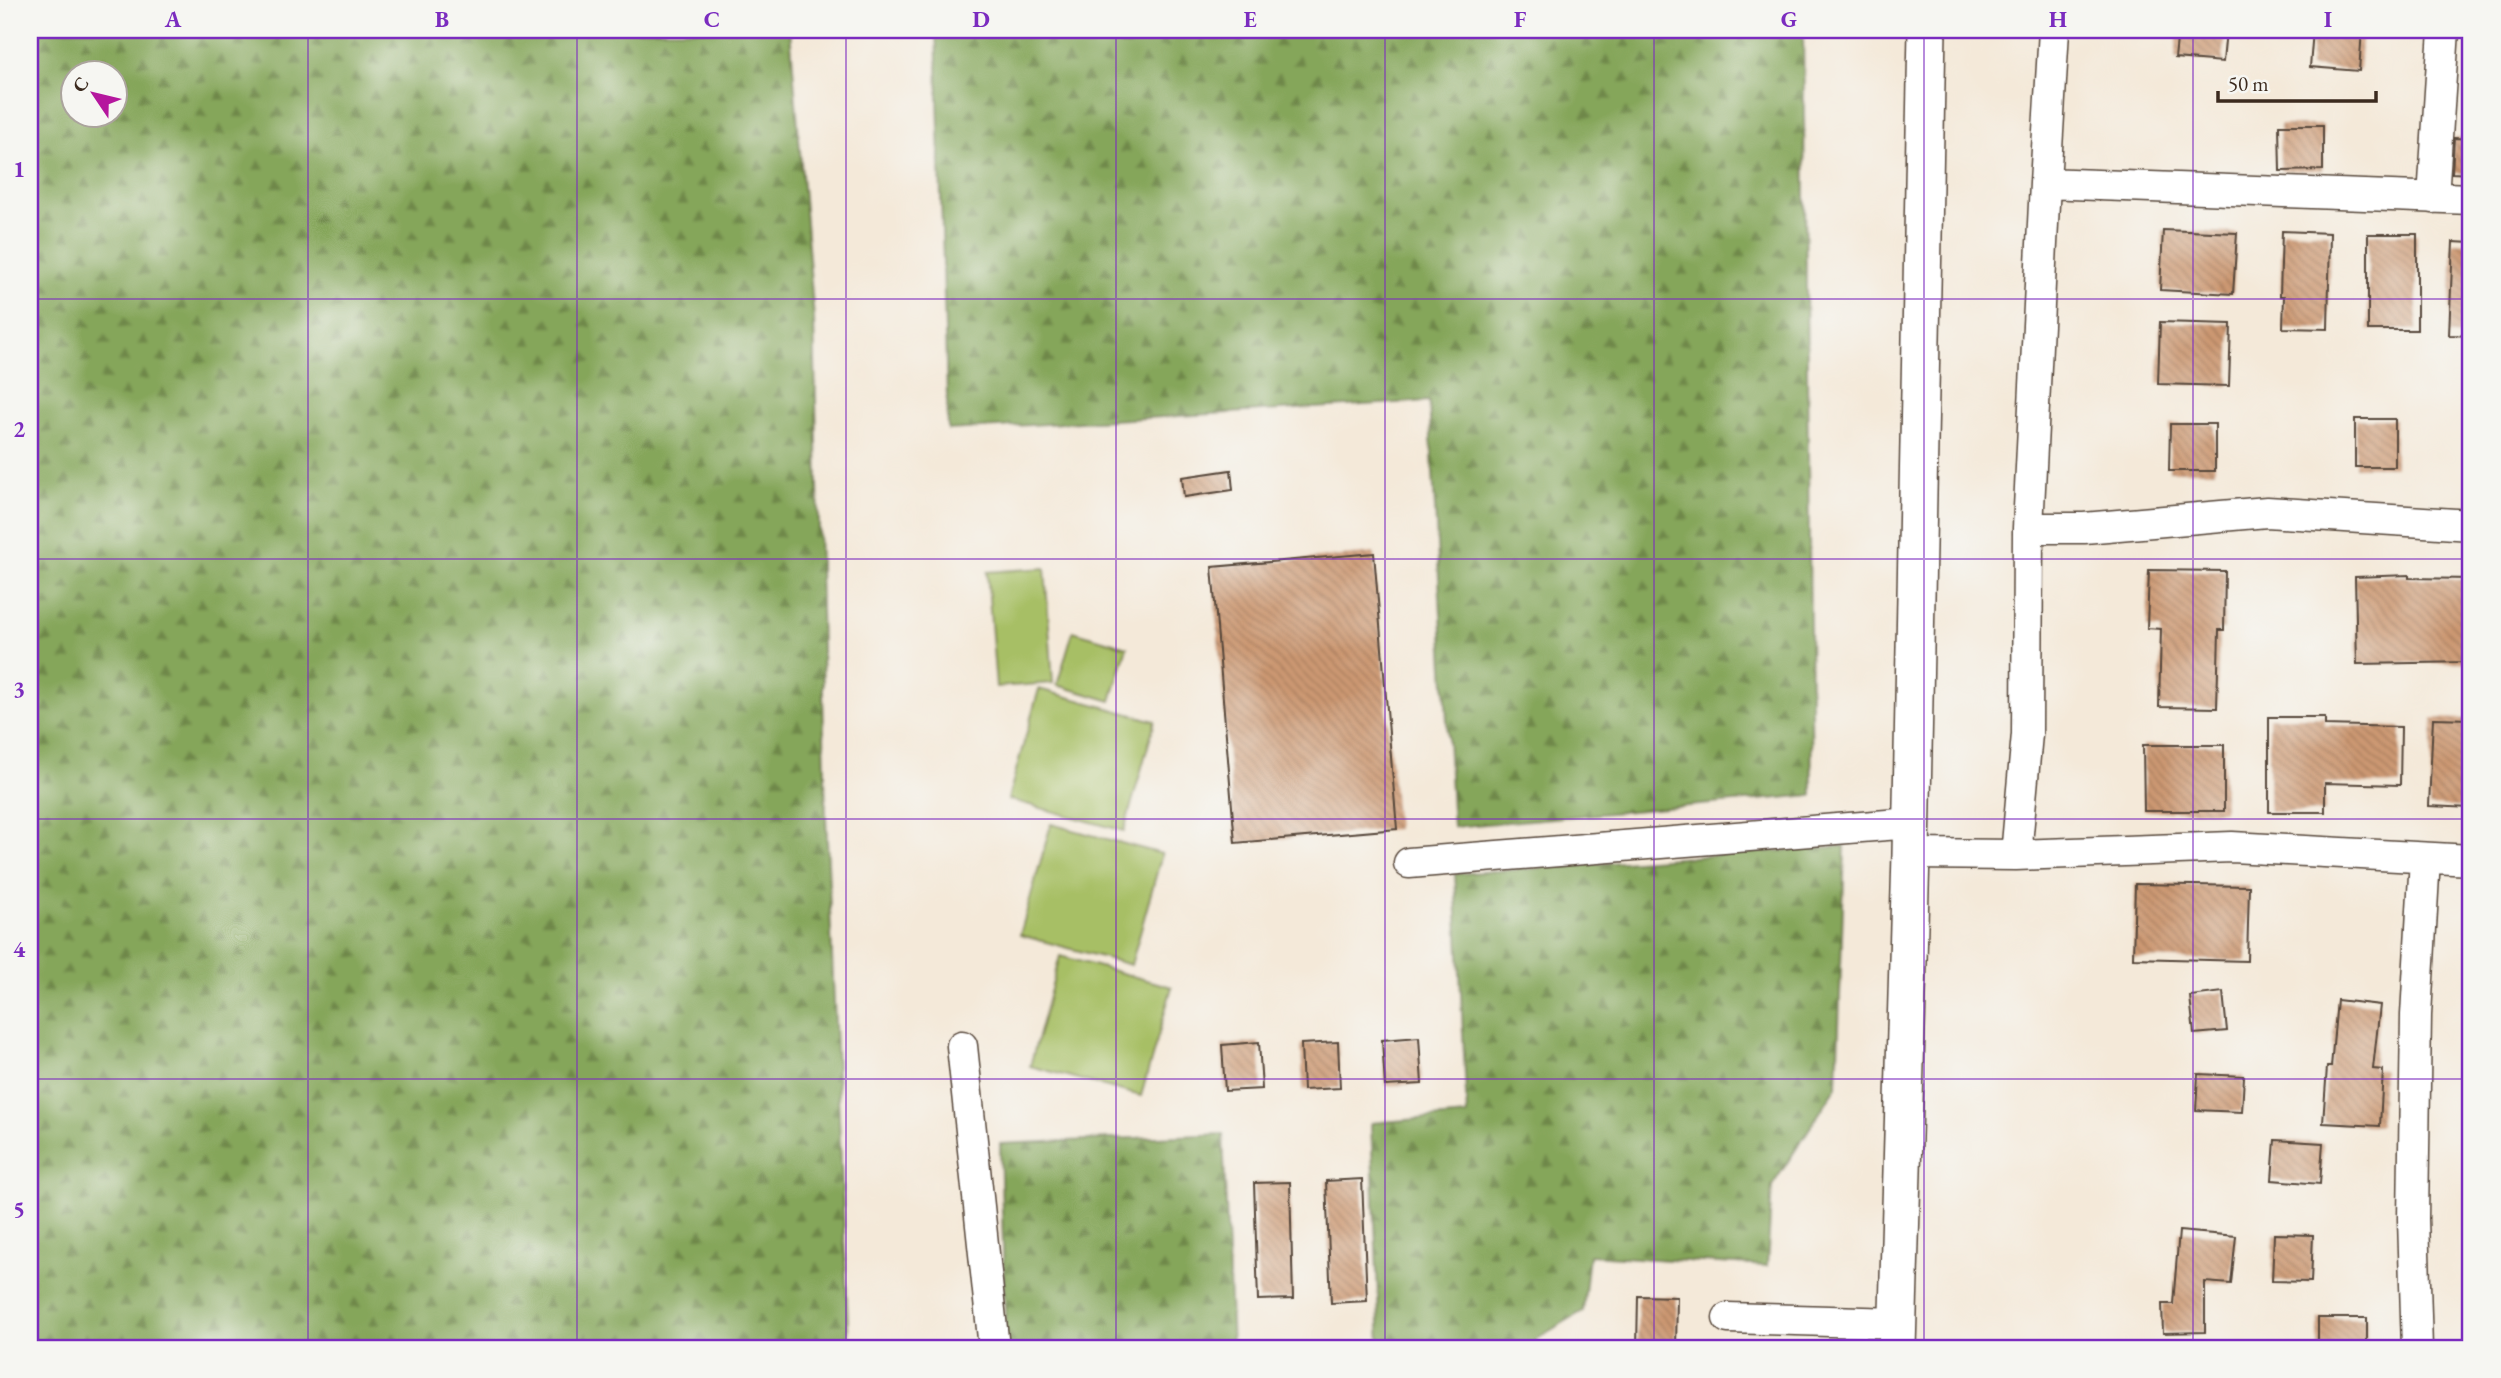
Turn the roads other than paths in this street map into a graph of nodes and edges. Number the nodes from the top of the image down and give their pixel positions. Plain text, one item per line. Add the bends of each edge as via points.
1 (1927, 30) edge
2 (2054, 30) edge
3 (2444, 30) edge
4 (2045, 183) junction
5 (2433, 198) junction
6 (2471, 199) edge
7 (2471, 525) edge
8 (2028, 528) junction
9 (1912, 839) junction
10 (2017, 855) junction
11 (2425, 858) junction
12 (2471, 860) edge
13 (1409, 863) dead end
14 (962, 1046) dead end
15 (1728, 1318) dead end
16 (1898, 1336) edge
17 (994, 1348) edge
18 (2417, 1348) edge

1 - 9 main road
2 - 4 lane
3 - 5 lane
4 - 5 lane
4 - 8 lane
5 - 6 lane
7 - 8 lane via 2267,512 2084,528
8 - 10 lane via 2027,734
9 - 10 lane
9 - 13 lane
9 - 16 main road
10 - 11 lane via 2232,847
11 - 12 lane
11 - 18 lane via 2415,1069
14 - 17 lane
15 - 16 lane

